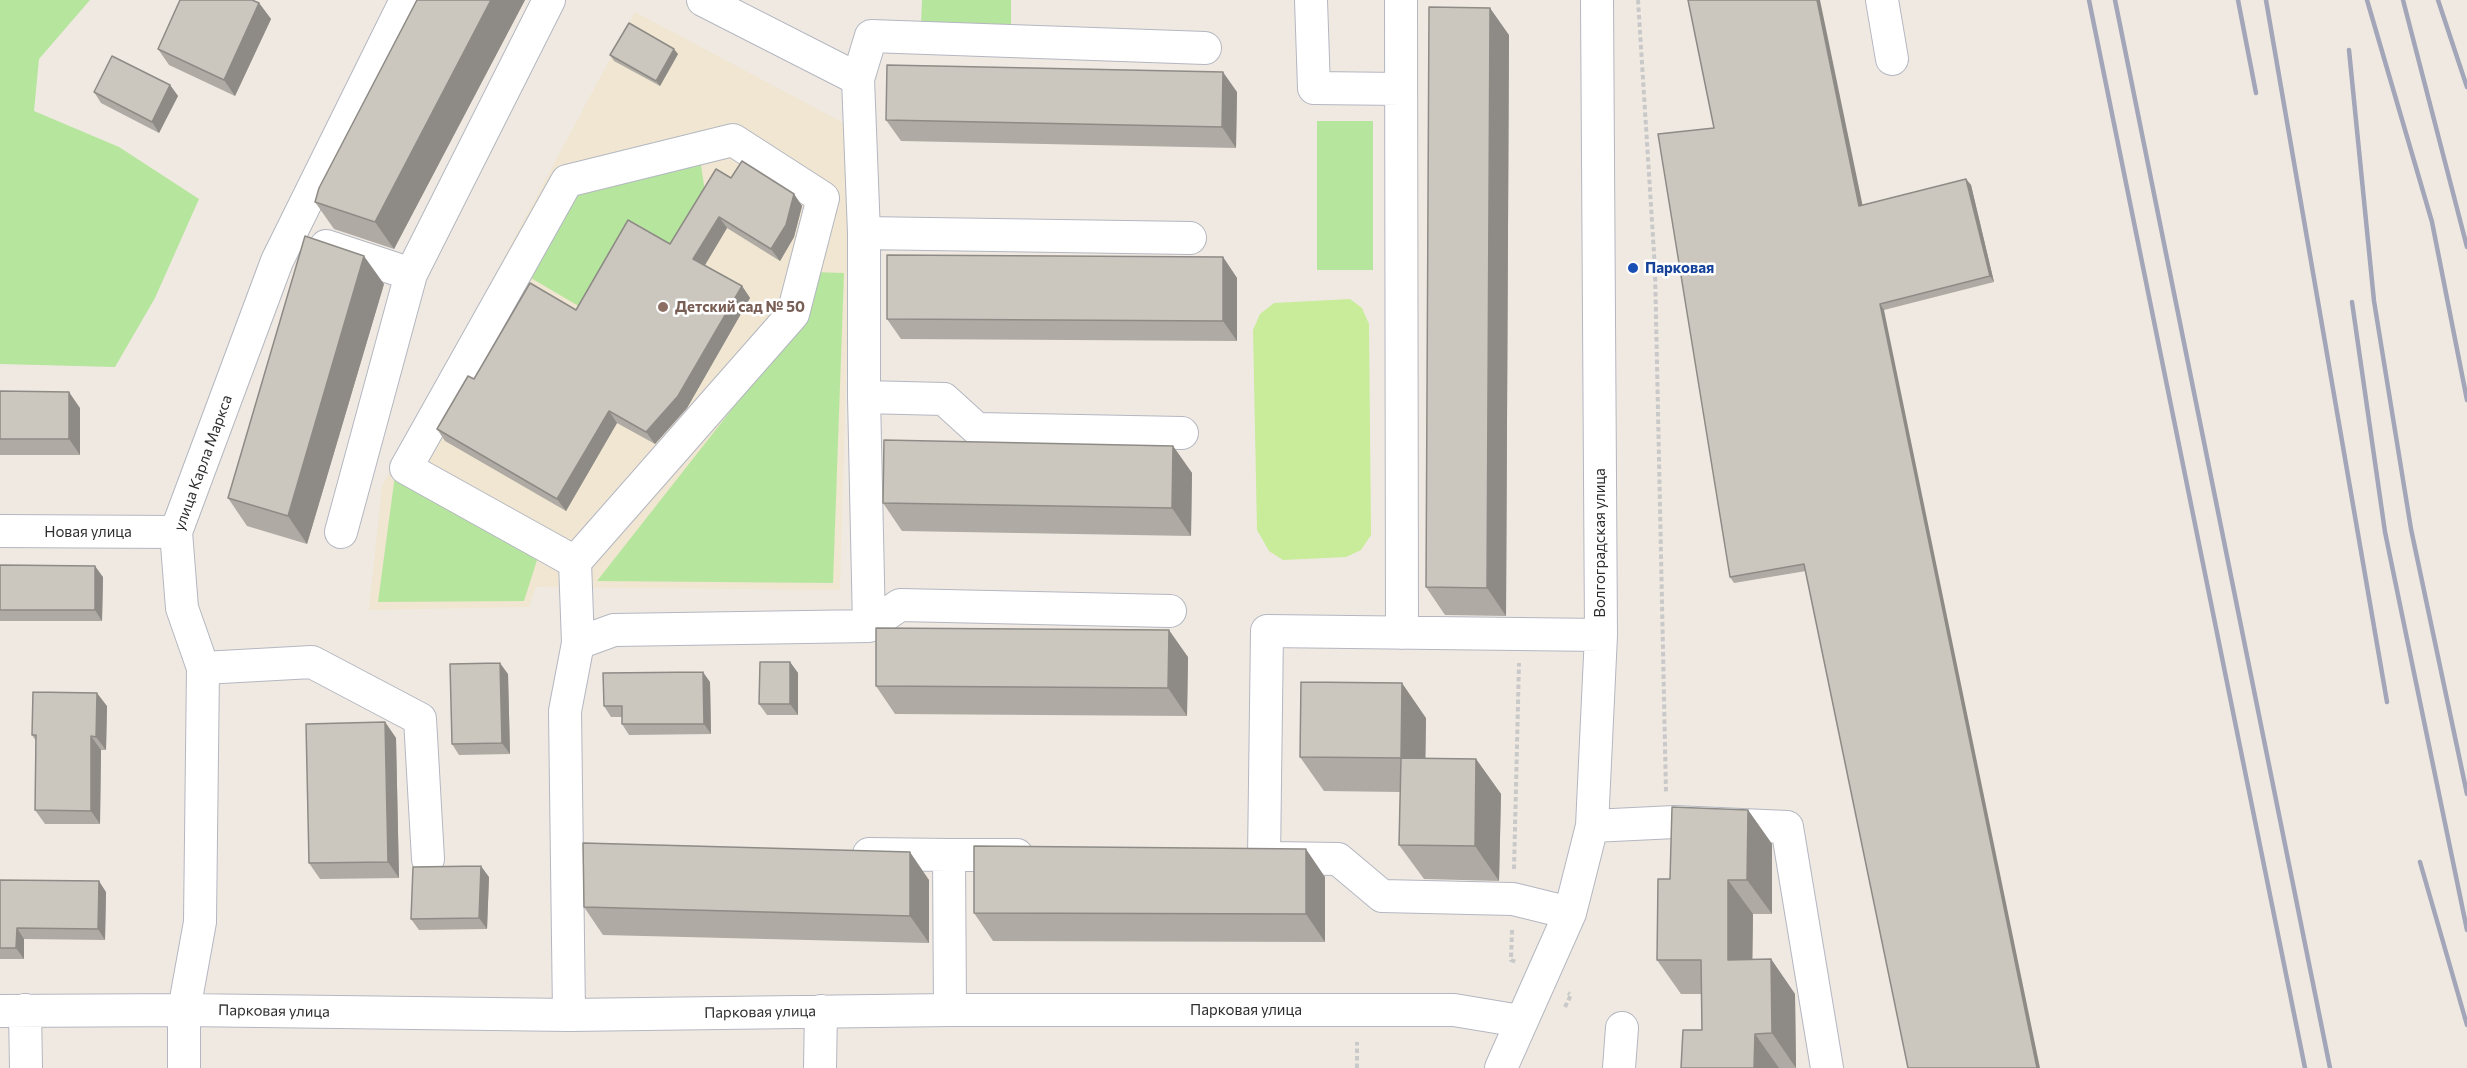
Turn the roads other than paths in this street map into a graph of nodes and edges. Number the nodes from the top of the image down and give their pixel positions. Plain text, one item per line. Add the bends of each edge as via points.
1 (406, 0) edge
2 (549, 0) edge
3 (703, 0) edge
4 (1311, 0) edge
5 (1401, 0) edge
6 (1598, 0) edge
7 (1882, 0) edge
8 (1205, 48) dead end
9 (1893, 59) dead end
10 (858, 79) junction
11 (1401, 89) junction
12 (864, 233) junction
13 (291, 234) junction
14 (1190, 238) dead end
15 (411, 274) junction
16 (864, 398) junction
17 (1182, 433) dead end
18 (0, 531) edge
19 (176, 532) junction
20 (341, 532) dead end
21 (575, 562) junction
22 (1170, 611) dead end
23 (869, 626) junction
24 (1402, 633) junction
25 (1601, 635) junction
26 (578, 643) junction
27 (203, 668) junction
28 (1592, 826) junction
29 (565, 851) junction
30 (601, 851) edge
31 (841, 854) edge
32 (949, 855) junction
33 (1042, 856) edge
34 (1229, 858) edge
35 (1264, 858) junction
36 (428, 859) dead end
37 (1570, 913) junction
38 (13, 1010) edge
39 (184, 1010) junction
40 (822, 1011) junction
41 (950, 1011) junction
42 (569, 1015) junction
43 (1520, 1021) junction
44 (1622, 1028) dead end
45 (26, 1068) edge
46 (184, 1068) edge
47 (820, 1068) edge
48 (1501, 1068) edge
49 (1619, 1068) edge
50 (1827, 1068) edge

1 - 13 street, улица Карла Маркса
2 - 15 street
3 - 10 street
4 - 11 street via 1314,88
5 - 11 street
6 - 25 street, Волгоградская улица
7 - 9 street
8 - 10 street via 871,36
10 - 12 street
11 - 24 street
12 - 14 street
12 - 16 street
13 - 15 street
13 - 19 street, улица Карла Маркса via 277,261
15 - 20 street
16 - 17 street via 944,399 977,429
16 - 23 street
18 - 19 street, Новая улица
19 - 27 street, улица Карла Маркса via 182,608
21 - 21 street via 793,314 823,198 733,140 567,181 406,468
21 - 26 street
22 - 23 street via 900,605
23 - 26 street via 614,630
24 - 25 street
24 - 35 street via 1267,631
25 - 28 street, Волгоградская улица
26 - 29 street via 565,711
27 - 36 street via 312,662 420,719
27 - 39 street, улица Карла Маркса via 200,922
28 - 37 street, Волгоградская улица
28 - 50 street via 1675,822 1787,827
29 - 30 street
29 - 42 street
31 - 32 street
32 - 33 street
32 - 41 street
34 - 35 street
35 - 37 street via 1338,859 1382,896 1513,899
37 - 43 street, Волгоградская улица
38 - 39 street, Парковая улица
38 - 45 street
39 - 42 street, Парковая улица
39 - 46 street, улица Карла Маркса
40 - 41 street, Парковая улица
40 - 42 street, Парковая улица
40 - 47 street
41 - 43 street, Парковая улица via 1454,1010
43 - 48 street, Волгоградская улица
44 - 49 street

